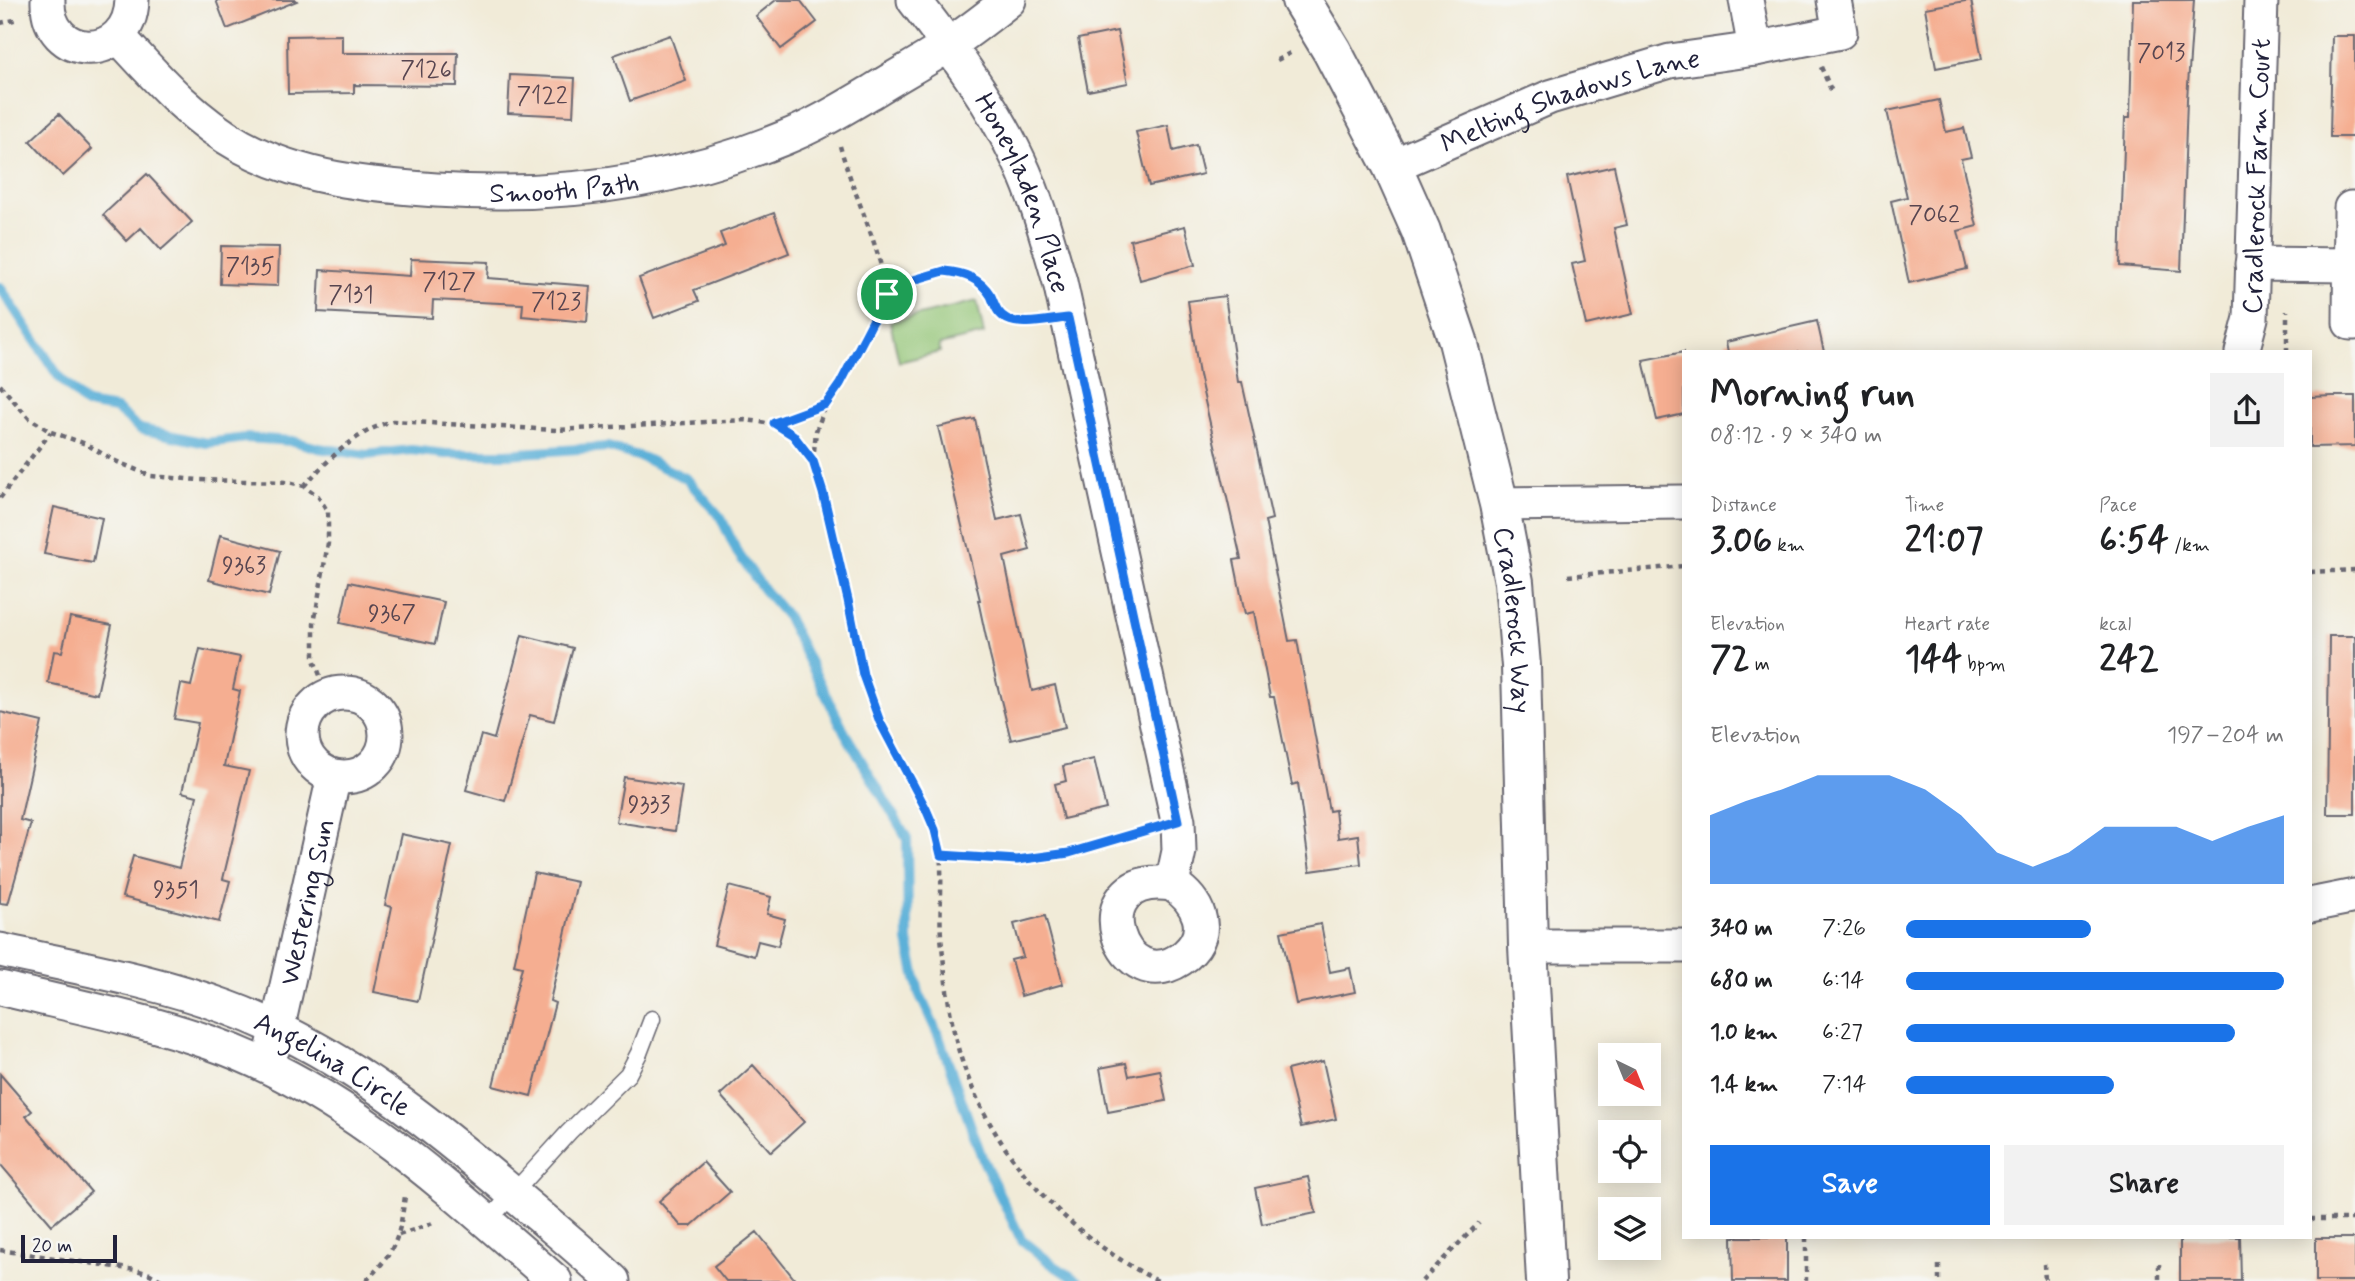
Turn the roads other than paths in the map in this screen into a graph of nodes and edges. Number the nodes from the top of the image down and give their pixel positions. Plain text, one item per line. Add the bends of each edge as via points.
1 (48, 0) edge
2 (132, 0) edge
3 (914, 0) edge
4 (1009, 0) edge
5 (1301, 0) edge
6 (1745, 0) edge
7 (1834, 0) edge
8 (2261, 0) edge
9 (119, 37) junction
10 (949, 45) junction
11 (1755, 49) junction
12 (1391, 166) junction
13 (2355, 208) edge
14 (2252, 264) junction
15 (2350, 265) junction
16 (2355, 323) edge
17 (2243, 350) edge
18 (1682, 502) edge
19 (1499, 504) junction
20 (334, 776) junction
21 (1172, 884) dead end
22 (2355, 895) edge
23 (2312, 905) edge
24 (1528, 946) junction
25 (1682, 946) edge
26 (0, 950) edge
27 (0, 988) edge
28 (652, 1018) dead end
29 (278, 1029) junction
30 (268, 1068) junction
31 (513, 1194) junction
32 (487, 1222) junction
33 (555, 1281) edge
34 (613, 1281) edge
35 (1546, 1281) edge

1 - 9 street via 54,28 77,46 91,48
2 - 9 street via 129,21
3 - 10 street, Honeyladen Place
4 - 10 street, Smooth Path
5 - 12 street, Cradlerock Way
6 - 11 street
7 - 11 street, Melting Shadows Lane via 1840,32
8 - 14 street, Cradlerock Farm Court
9 - 10 street, Smooth Path via 165,87 240,146 311,173 365,185 517,193 637,181 740,154 832,115
10 - 21 street, Honeyladen Place via 1018,160 1050,247 1178,821 1179,850
11 - 12 street, Melting Shadows Lane via 1670,61 1550,97
12 - 19 street, Cradlerock Way via 1421,231 1458,341
13 - 15 street via 2351,208
14 - 15 street
14 - 17 street, Cradlerock Farm Court via 2251,318
15 - 16 street via 2350,323
18 - 19 street
19 - 24 street, Cradlerock Way via 1514,582 1521,666
20 - 20 street via 370,768 384,749 382,718 366,699 352,694 328,696 314,706 302,732 313,763
20 - 29 street, Westering Sun
22 - 23 street
24 - 25 street
24 - 35 street, Cradlerock Way
26 - 29 street, Angelina Circle via 156,986
27 - 30 street, Angelina Circle via 173,1031
28 - 31 lane via 628,1074
29 - 30 street, Westering Sun
29 - 31 street, Angelina Circle via 382,1090
30 - 32 street, Angelina Circle via 351,1116
31 - 32 lane
31 - 34 street, Angelina Circle
32 - 33 street, Angelina Circle

